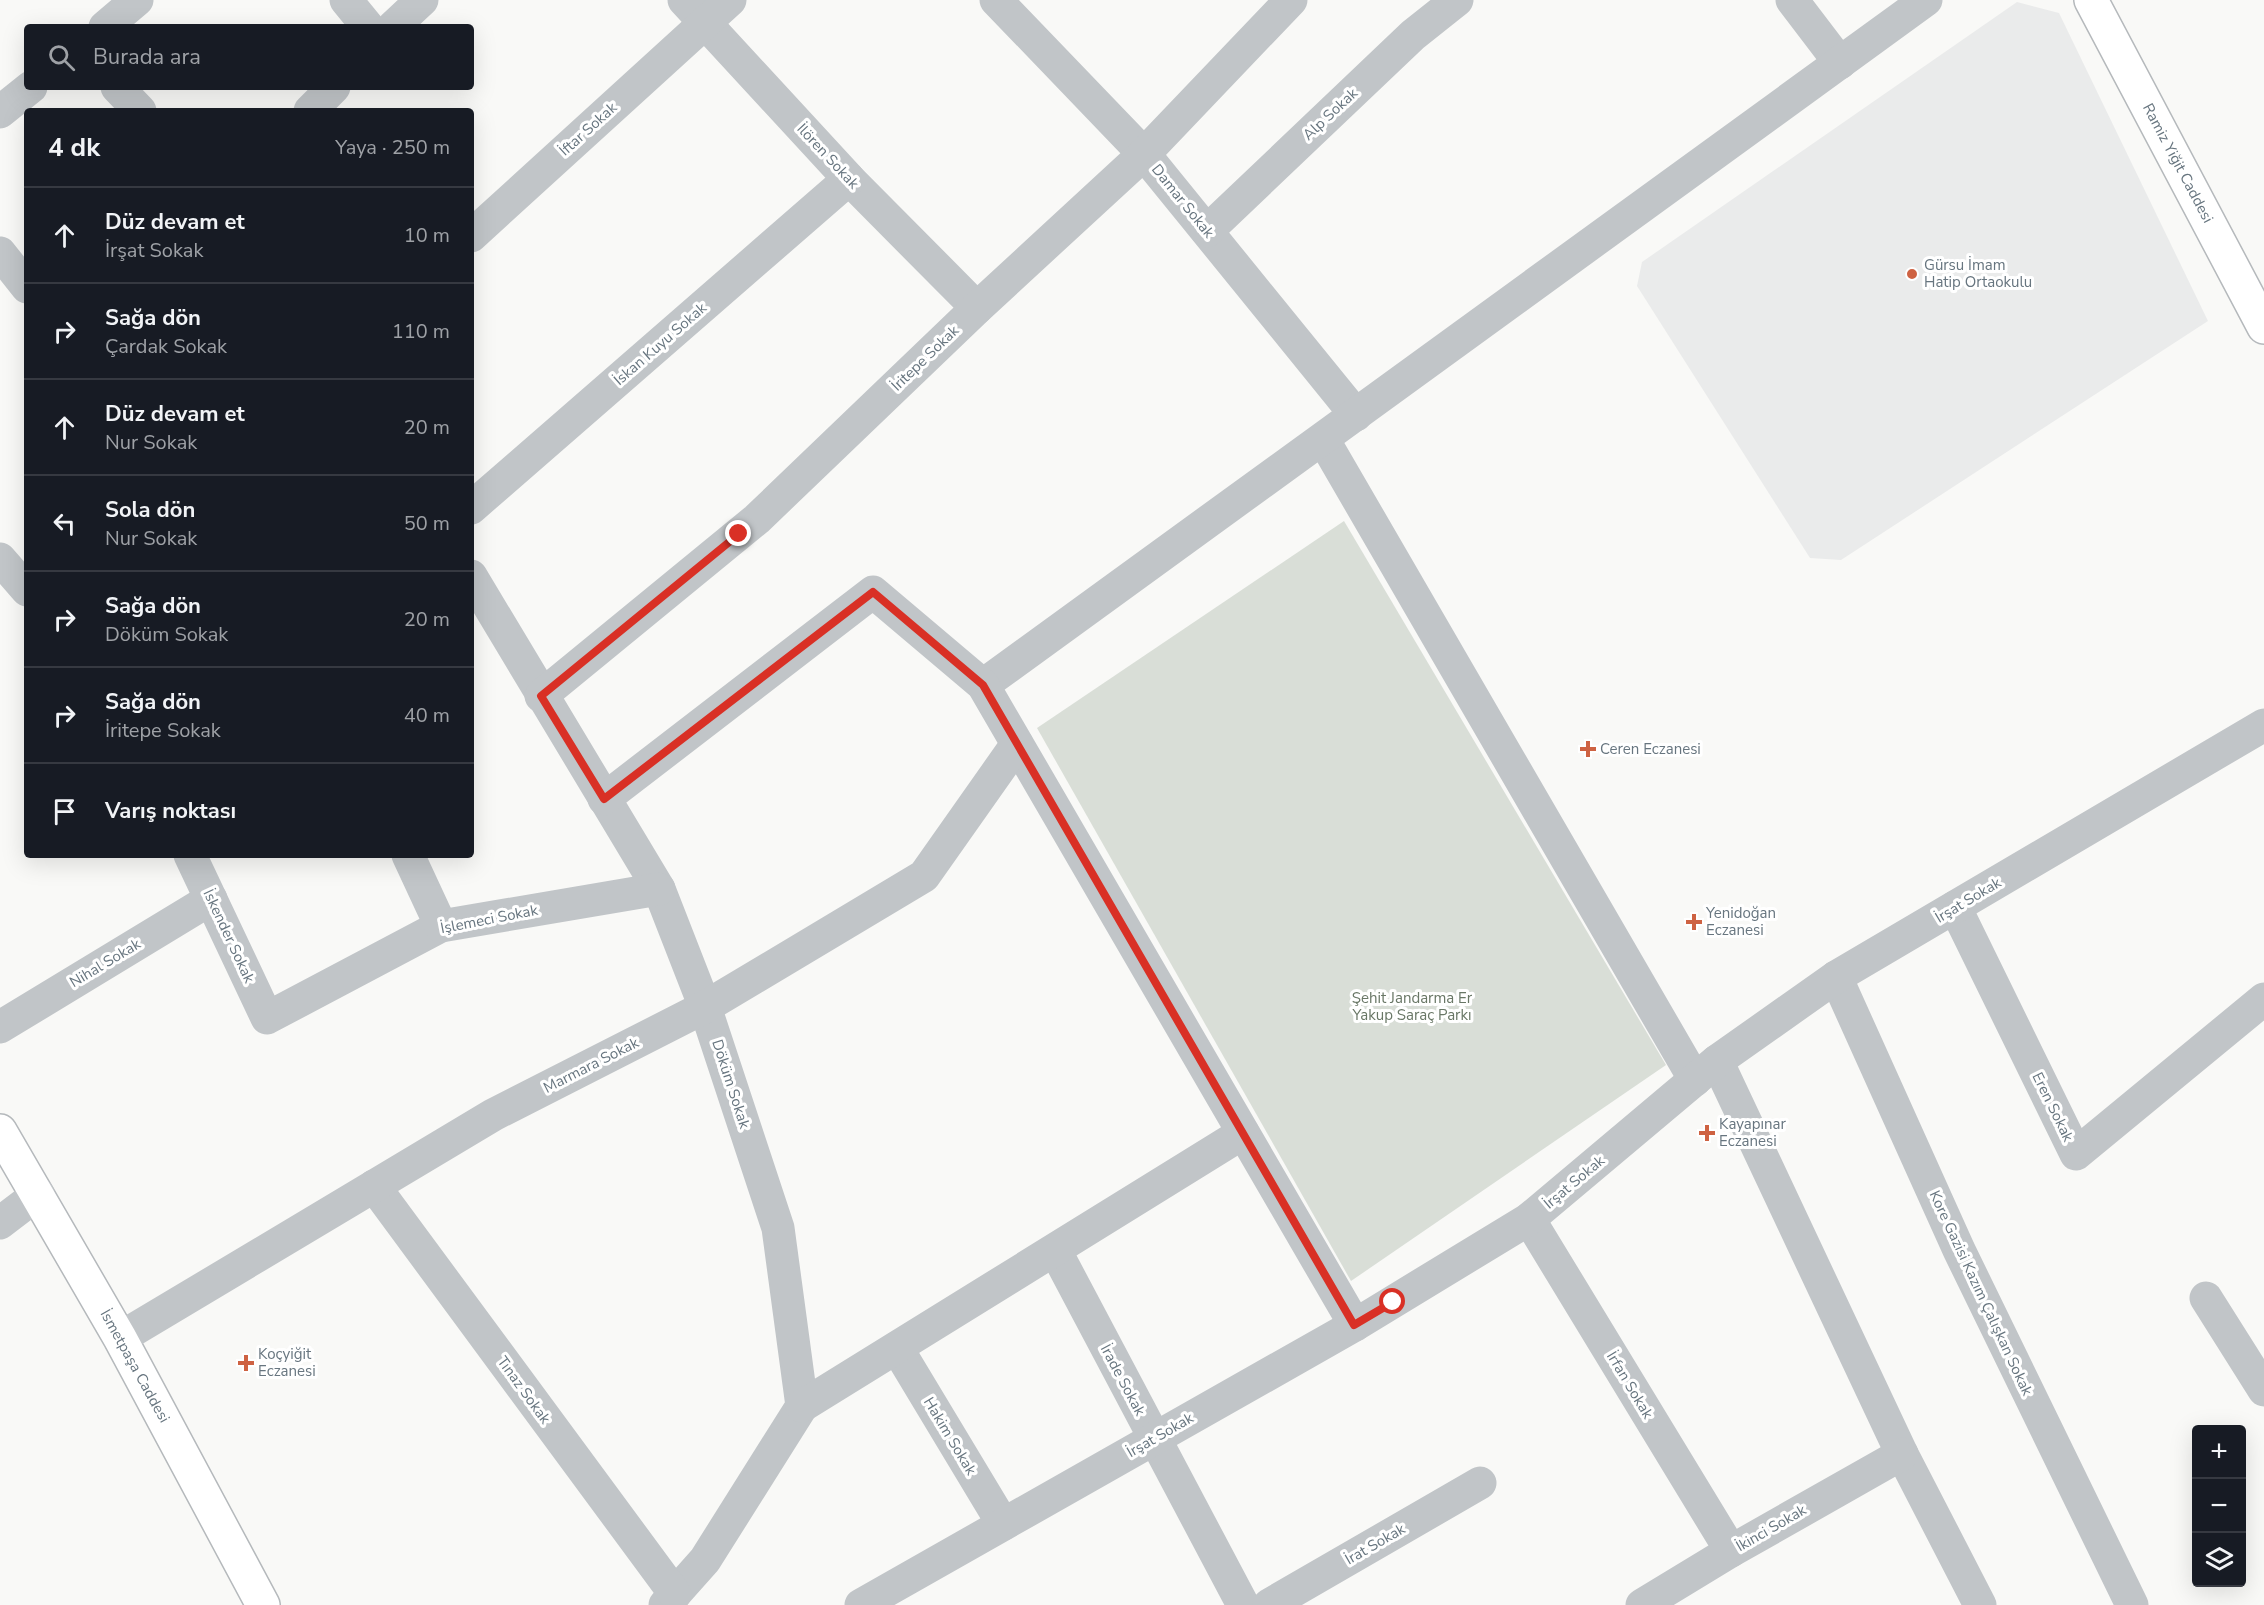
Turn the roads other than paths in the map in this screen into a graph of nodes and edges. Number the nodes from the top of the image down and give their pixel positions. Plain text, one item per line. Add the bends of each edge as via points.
1 (137, 0) edge
2 (346, 0) edge
3 (422, 0) edge
4 (730, 0) edge
5 (996, 0) edge
6 (1291, 0) edge
7 (1457, 0) edge
8 (1792, 0) edge
9 (1926, 0) edge
10 (2091, 0) edge
11 (694, 11) edge
12 (109, 24) edge
13 (366, 24) edge
14 (396, 24) edge
15 (1840, 63) junction
16 (27, 90) edge
17 (120, 90) edge
18 (331, 90) edge
19 (137, 108) edge
20 (313, 108) edge
21 (0, 112) edge
22 (1144, 154) junction
23 (849, 179) junction
24 (1207, 231) junction
25 (474, 233) edge
26 (0, 253) edge
27 (24, 283) edge
28 (977, 308) junction
29 (2264, 327) edge
30 (1356, 414) junction
31 (1323, 439) junction
32 (474, 505) edge
33 (0, 559) edge
34 (474, 581) edge
35 (24, 587) edge
36 (983, 685) junction
37 (541, 696) junction
38 (2264, 725) edge
39 (1017, 744) junction
40 (604, 799) junction
41 (191, 858) edge
42 (409, 858) edge
43 (659, 889) junction
44 (211, 899) junction
45 (1955, 907) junction
46 (441, 926) junction
47 (1836, 977) junction
48 (2264, 999) edge
49 (705, 1007) junction
50 (267, 1018) joint
51 (0, 1028) edge
52 (1706, 1070) junction
53 (0, 1131) edge
54 (1243, 1133) junction
55 (374, 1186) junction
56 (38, 1194) junction
57 (1529, 1219) junction
58 (0, 1223) edge
59 (1055, 1250) junction
60 (2206, 1298) dead end
61 (1354, 1325) junction
62 (120, 1338) junction
63 (897, 1348) junction
64 (2264, 1390) edge
65 (802, 1406) junction
66 (1153, 1438) junction
67 (1902, 1454) junction
68 (1480, 1483) dead end
69 (1003, 1524) junction
70 (1731, 1551) junction
71 (670, 1600) edge
72 (263, 1605) edge
73 (861, 1605) edge
74 (1244, 1605) edge
75 (1269, 1605) edge
76 (1642, 1605) edge
77 (1980, 1605) edge
78 (2132, 1605) edge

1 - 12 street
2 - 13 street
3 - 14 street
4 - 11 street, İftar Sokak
5 - 22 street, Damar Sokak
6 - 22 street, İritepe Sokak
7 - 24 street, Alp Sokak via 1413,35
8 - 15 street
9 - 15 street
10 - 29 main road, Ramiz Yiğit Caddesi
11 - 23 street, İlören Sokak
11 - 25 street, İftar Sokak
15 - 30 street
16 - 21 street
17 - 19 street
18 - 20 street
22 - 24 street, Damar Sokak
22 - 28 street, İritepe Sokak
23 - 28 street, İlören Sokak
23 - 32 street, İskan Kuyu Sokak
24 - 30 street, Damar Sokak
26 - 27 street
28 - 37 street, İritepe Sokak via 757,519
30 - 31 street
31 - 36 street
31 - 52 street
33 - 35 street
34 - 37 street, Döküm Sokak
36 - 39 street
36 - 40 street via 873,592
37 - 40 street, Döküm Sokak
38 - 45 street, İrşat Sokak
39 - 49 street, Marmara Sokak via 924,876
39 - 54 street
40 - 43 street, Döküm Sokak
41 - 44 street, İskender Sokak
42 - 46 street
43 - 46 street, İşlemeci Sokak
43 - 49 street, Döküm Sokak
44 - 50 street, İskender Sokak
44 - 51 street, Nihal Sokak
45 - 47 street, İrşat Sokak
45 - 48 street, Eren Sokak via 2076,1154
46 - 50 street, İşlemeci Sokak
47 - 52 street, İrşat Sokak
47 - 78 street, Kore Gazisi Kazım Çalışkan Sokak via 1959,1250
49 - 55 street, Marmara Sokak via 493,1115
49 - 65 street, Döküm Sokak via 778,1228
52 - 57 street, İrşat Sokak
52 - 67 street
53 - 56 main road, İsmetpaşa Caddesi
54 - 59 street
54 - 61 street
55 - 62 street, Marmara Sokak
55 - 71 street, Tınaz Sokak
56 - 58 street
56 - 62 main road, İsmetpaşa Caddesi
57 - 61 street, İrşat Sokak
57 - 70 street, İrfan Sokak
59 - 63 street
59 - 66 street, İrade Sokak
60 - 64 street
61 - 66 street, İrşat Sokak
62 - 72 main road, İsmetpaşa Caddesi
63 - 65 street
63 - 69 street, Hakim Sokak
65 - 71 street via 705,1560
66 - 69 street, İrşat Sokak
66 - 74 street, İrade Sokak
67 - 70 street, İkinci Sokak
67 - 77 street
68 - 75 street, İrat Sokak
69 - 73 street, İrşat Sokak
70 - 76 street, İkinci Sokak

